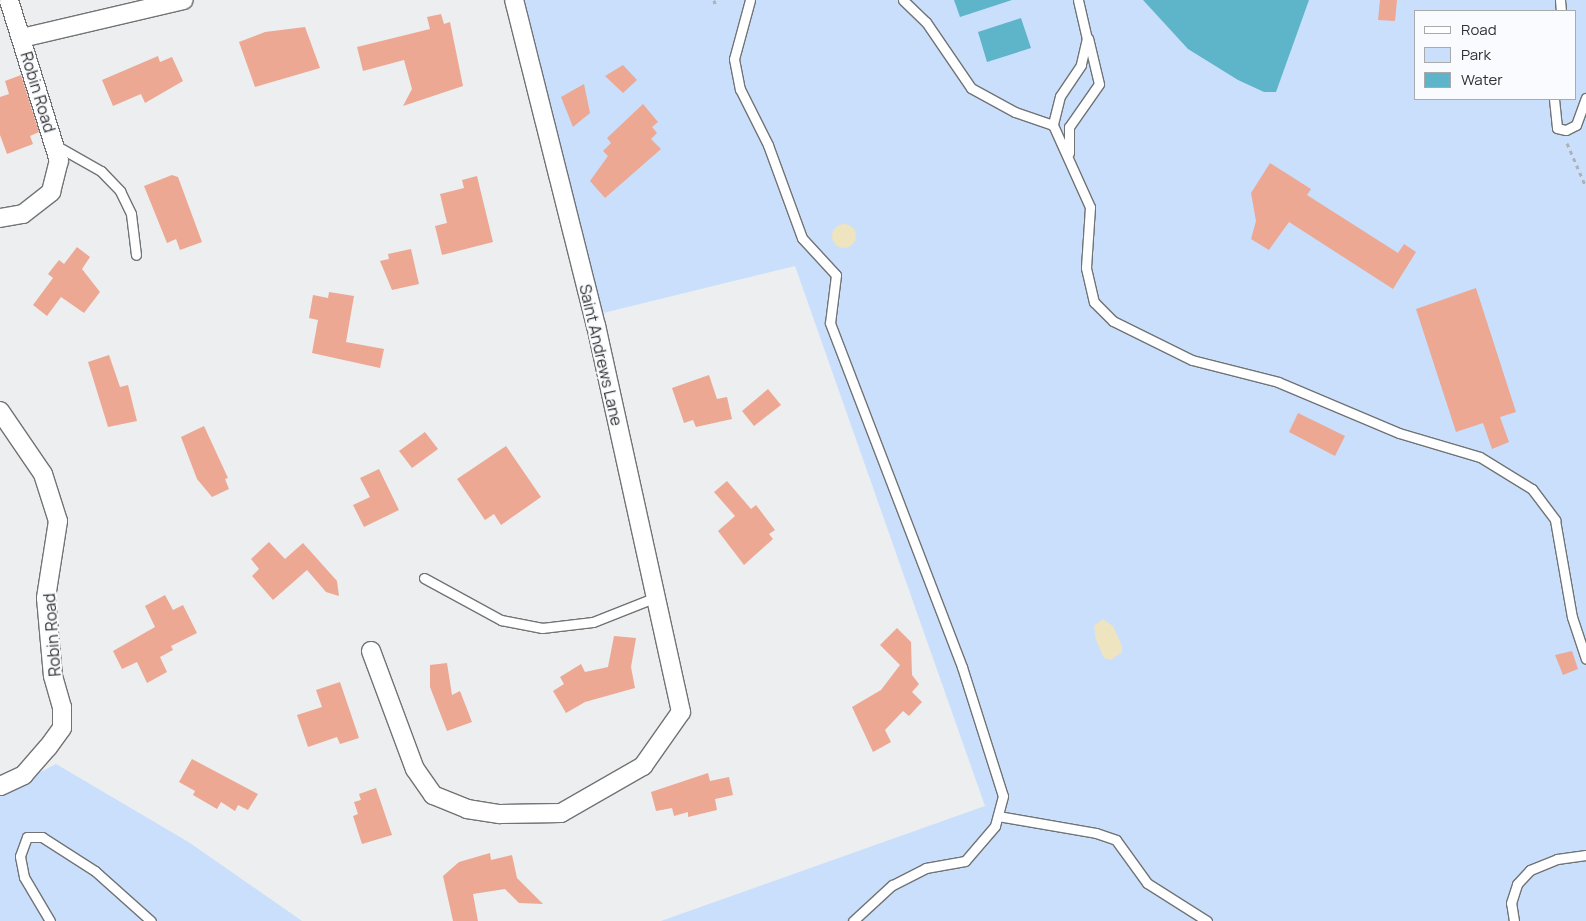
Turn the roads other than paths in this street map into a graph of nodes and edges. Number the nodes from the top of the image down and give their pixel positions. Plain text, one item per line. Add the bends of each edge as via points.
1 (9, 0) edge
2 (184, 0) edge
3 (514, 0) edge
4 (750, 0) edge
5 (903, 0) edge
6 (1078, 0) edge
7 (22, 38) junction
8 (1088, 38) junction
9 (1586, 98) edge
10 (1554, 100) edge
11 (1053, 125) junction
12 (54, 145) junction
13 (1071, 164) junction
14 (0, 218) edge
15 (136, 255) dead end
16 (0, 411) edge
17 (424, 578) dead end
18 (656, 597) junction
19 (371, 651) dead end
20 (1586, 659) edge
21 (0, 786) edge
22 (998, 816) junction
23 (1586, 855) edge
24 (50, 921) edge
25 (151, 921) edge
26 (853, 921) edge
27 (1207, 921) edge
28 (1514, 921) edge

1 - 7 street
2 - 7 street, Robin Road
3 - 18 street, Saint Andrews Lane via 596,326
4 - 22 lane via 734,59 740,89 768,145 802,238 836,275 830,323 976,708 1003,796
5 - 11 lane via 926,22 971,88 1014,112
6 - 8 lane
7 - 12 street, Robin Road
8 - 11 lane via 1081,65 1055,108
8 - 13 lane via 1099,84 1069,127
9 - 10 lane via 1576,125 1566,130 1557,128
11 - 13 lane
12 - 14 street, Robin Road via 59,162 51,192 23,214
12 - 15 lane via 101,171 120,191 131,214
13 - 20 lane via 1090,207 1086,268 1094,302 1113,321 1192,360 1278,382 1400,433 1480,457 1532,490 1555,520 1572,617
16 - 21 street, Robin Road via 42,474 58,521 46,598 53,676 62,707 62,728 48,747 24,775
17 - 18 lane via 500,620 542,628 593,622
18 - 19 street, Saint Andrews Lane via 681,712 643,766 561,813 500,814 467,809 433,795 414,769
22 - 26 lane via 982,846 965,861 926,868 892,884
22 - 27 lane via 1096,833 1116,840 1147,884
23 - 28 lane via 1557,859 1530,870 1516,884 1511,903
24 - 25 lane via 24,877 20,856 27,837 42,836 95,871

